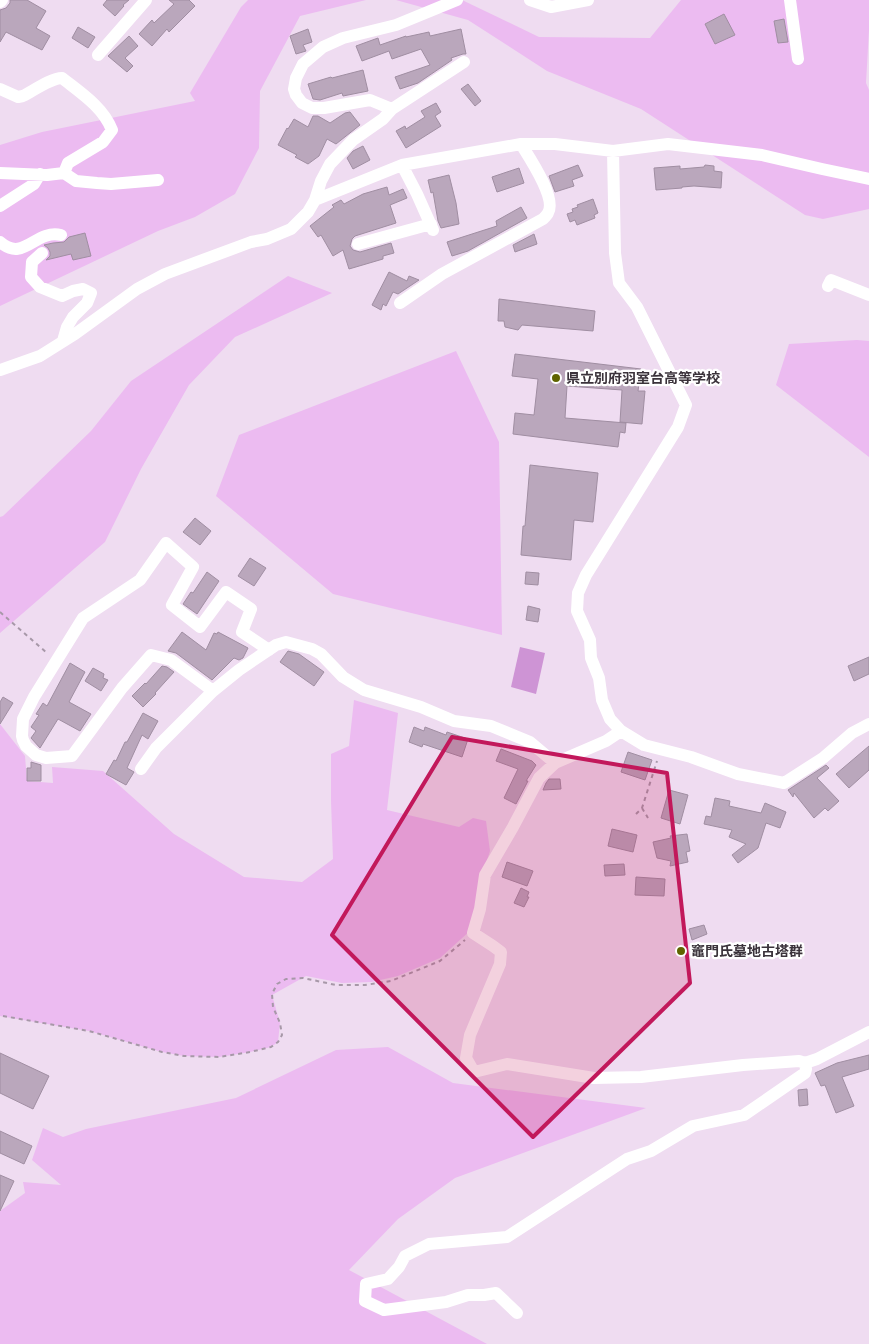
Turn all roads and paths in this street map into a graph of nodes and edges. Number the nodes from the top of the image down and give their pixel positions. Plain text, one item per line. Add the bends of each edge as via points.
1 (146, 0) edge
2 (457, 0) edge
3 (530, 0) edge
4 (588, 0) edge
5 (790, 0) edge
6 (550, 3) edge
7 (98, 55) dead end
8 (798, 59) dead end
9 (464, 62) dead end
10 (0, 89) edge
11 (392, 109) junction
12 (521, 144) junction
13 (613, 151) junction
14 (402, 165) junction
15 (0, 173) edge
16 (64, 173) junction
17 (40, 174) junction
18 (869, 179) edge
19 (158, 180) dead end
20 (315, 200) junction
21 (0, 206) edge
22 (61, 235) dead end
23 (0, 242) edge
24 (358, 244) dead end
25 (42, 253) dead end
26 (828, 286) dead end
27 (869, 295) edge
28 (400, 303) dead end
29 (63, 341) junction
30 (0, 370) edge
31 (0, 612) edge
32 (269, 650) junction
33 (57, 661) junction
34 (212, 691) junction
35 (869, 724) edge
36 (621, 731) junction
37 (660, 749) junction
38 (556, 763) junction
39 (141, 769) dead end
40 (642, 808) junction
41 (636, 814) dead end
42 (648, 818) dead end
43 (473, 933) junction
44 (3, 1016) dead end
45 (869, 1032) edge
46 (805, 1063) junction
47 (517, 1313) dead end

1 - 7 street
2 - 11 street via 396,25 343,38 323,47 303,64 296,78 296,95 312,108 370,100
3 - 6 street
4 - 6 street
5 - 8 street
9 - 11 street
10 - 16 street via 18,97 62,78 89,99 110,124 112,130 102,142 68,163
11 - 20 street via 353,140 330,164
12 - 13 street via 555,144
12 - 14 street
12 - 28 street via 544,182 549,213 442,274
13 - 18 street via 668,144 708,148
13 - 36 street via 615,253 619,283 637,307 686,404 678,427 578,593 577,612 590,640 591,658 599,678 602,700 610,719
14 - 20 street
14 - 24 street via 432,227
15 - 17 street
16 - 17 street
16 - 19 street via 76,181 104,184
17 - 21 street via 34,184
20 - 29 street via 291,228 165,274 137,289
22 - 23 street via 41,237 12,250
25 - 29 street via 32,262 31,277 40,287 62,296 83,289 91,293 67,327
26 - 27 street via 831,280
29 - 30 street via 40,356
31 - 33 path
32 - 33 street via 242,632 252,609 226,592 200,627 172,605 193,567 166,543 140,580 83,618
32 - 34 street
32 - 38 street via 286,642 312,649 343,677 364,690 454,721 491,726 530,742
33 - 34 street via 23,720 22,736 26,746 36,755 46,758 72,756 122,688 151,655 171,660
34 - 39 street via 156,748
35 - 37 street via 784,783 738,774
36 - 37 street via 644,745
36 - 38 street
37 - 40 path
38 - 43 street via 539,778 485,875
40 - 41 path
40 - 42 path
43 - 44 path via 440,961 391,981 365,985 286,979 277,984 272,994 282,1035 270,1047 250,1052 219,1057 184,1056 89,1031
43 - 46 street via 501,952 500,964 470,1035 466,1058 474,1072 507,1064 594,1078 641,1077 743,1065
45 - 46 street
46 - 47 street via 804,1073 744,1116 693,1126 651,1151 627,1159 507,1238 429,1244 405,1256 388,1279 366,1284 365,1302 384,1310 496,1293

